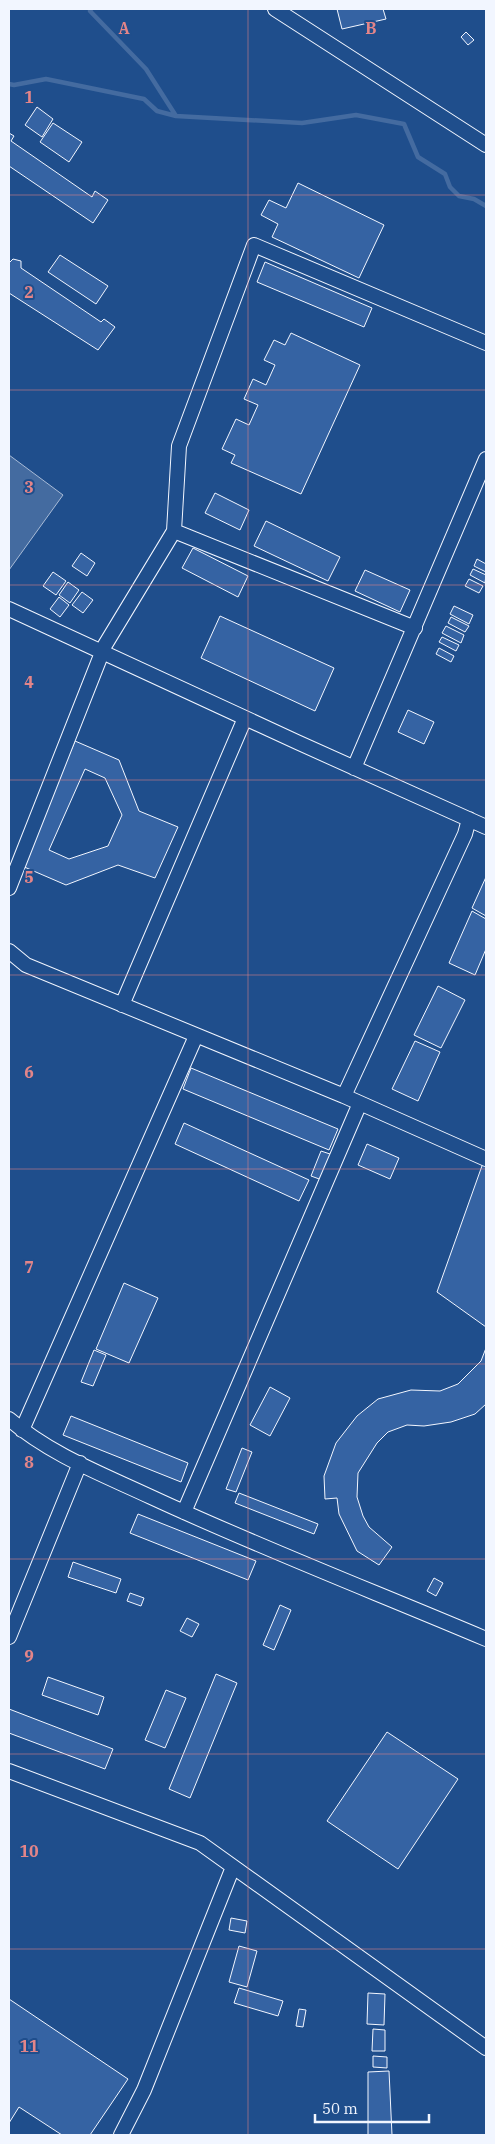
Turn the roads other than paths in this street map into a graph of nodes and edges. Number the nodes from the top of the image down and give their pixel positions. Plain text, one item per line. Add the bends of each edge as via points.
1 (276, 9) edge
2 (486, 145) edge
3 (486, 344) edge
4 (486, 459) edge
5 (174, 531) junction
6 (9, 609) edge
7 (415, 628) junction
8 (103, 653) junction
9 (245, 718) junction
10 (354, 768) junction
11 (469, 819) junction
12 (486, 827) edge
13 (9, 888) edge
14 (9, 951) edge
15 (122, 1005) junction
16 (196, 1036) junction
17 (344, 1096) junction
18 (360, 1103) junction
19 (486, 1159) edge
20 (9, 1419) edge
21 (22, 1430) junction
22 (80, 1464) junction
23 (184, 1512) junction
24 (9, 1637) edge
25 (486, 1639) edge
26 (9, 1771) edge
27 (233, 1867) junction
28 (486, 2048) edge
29 (121, 2135) edge

1 - 2 street
3 - 5 street via 254,245 179,446
4 - 7 street
5 - 7 street
5 - 8 street via 105,644
6 - 8 street
7 - 10 street
8 - 9 street
8 - 13 street
9 - 10 street
9 - 15 street
10 - 11 street
11 - 12 street
11 - 17 street via 465,834
14 - 15 street via 26,965
15 - 16 street
16 - 17 street
16 - 21 street
17 - 18 street
18 - 19 street
18 - 23 street
20 - 21 street
21 - 22 street via 63,1457
22 - 23 street
22 - 24 street
23 - 25 street
26 - 27 street via 200,1843
27 - 28 street
27 - 29 street via 144,2090

